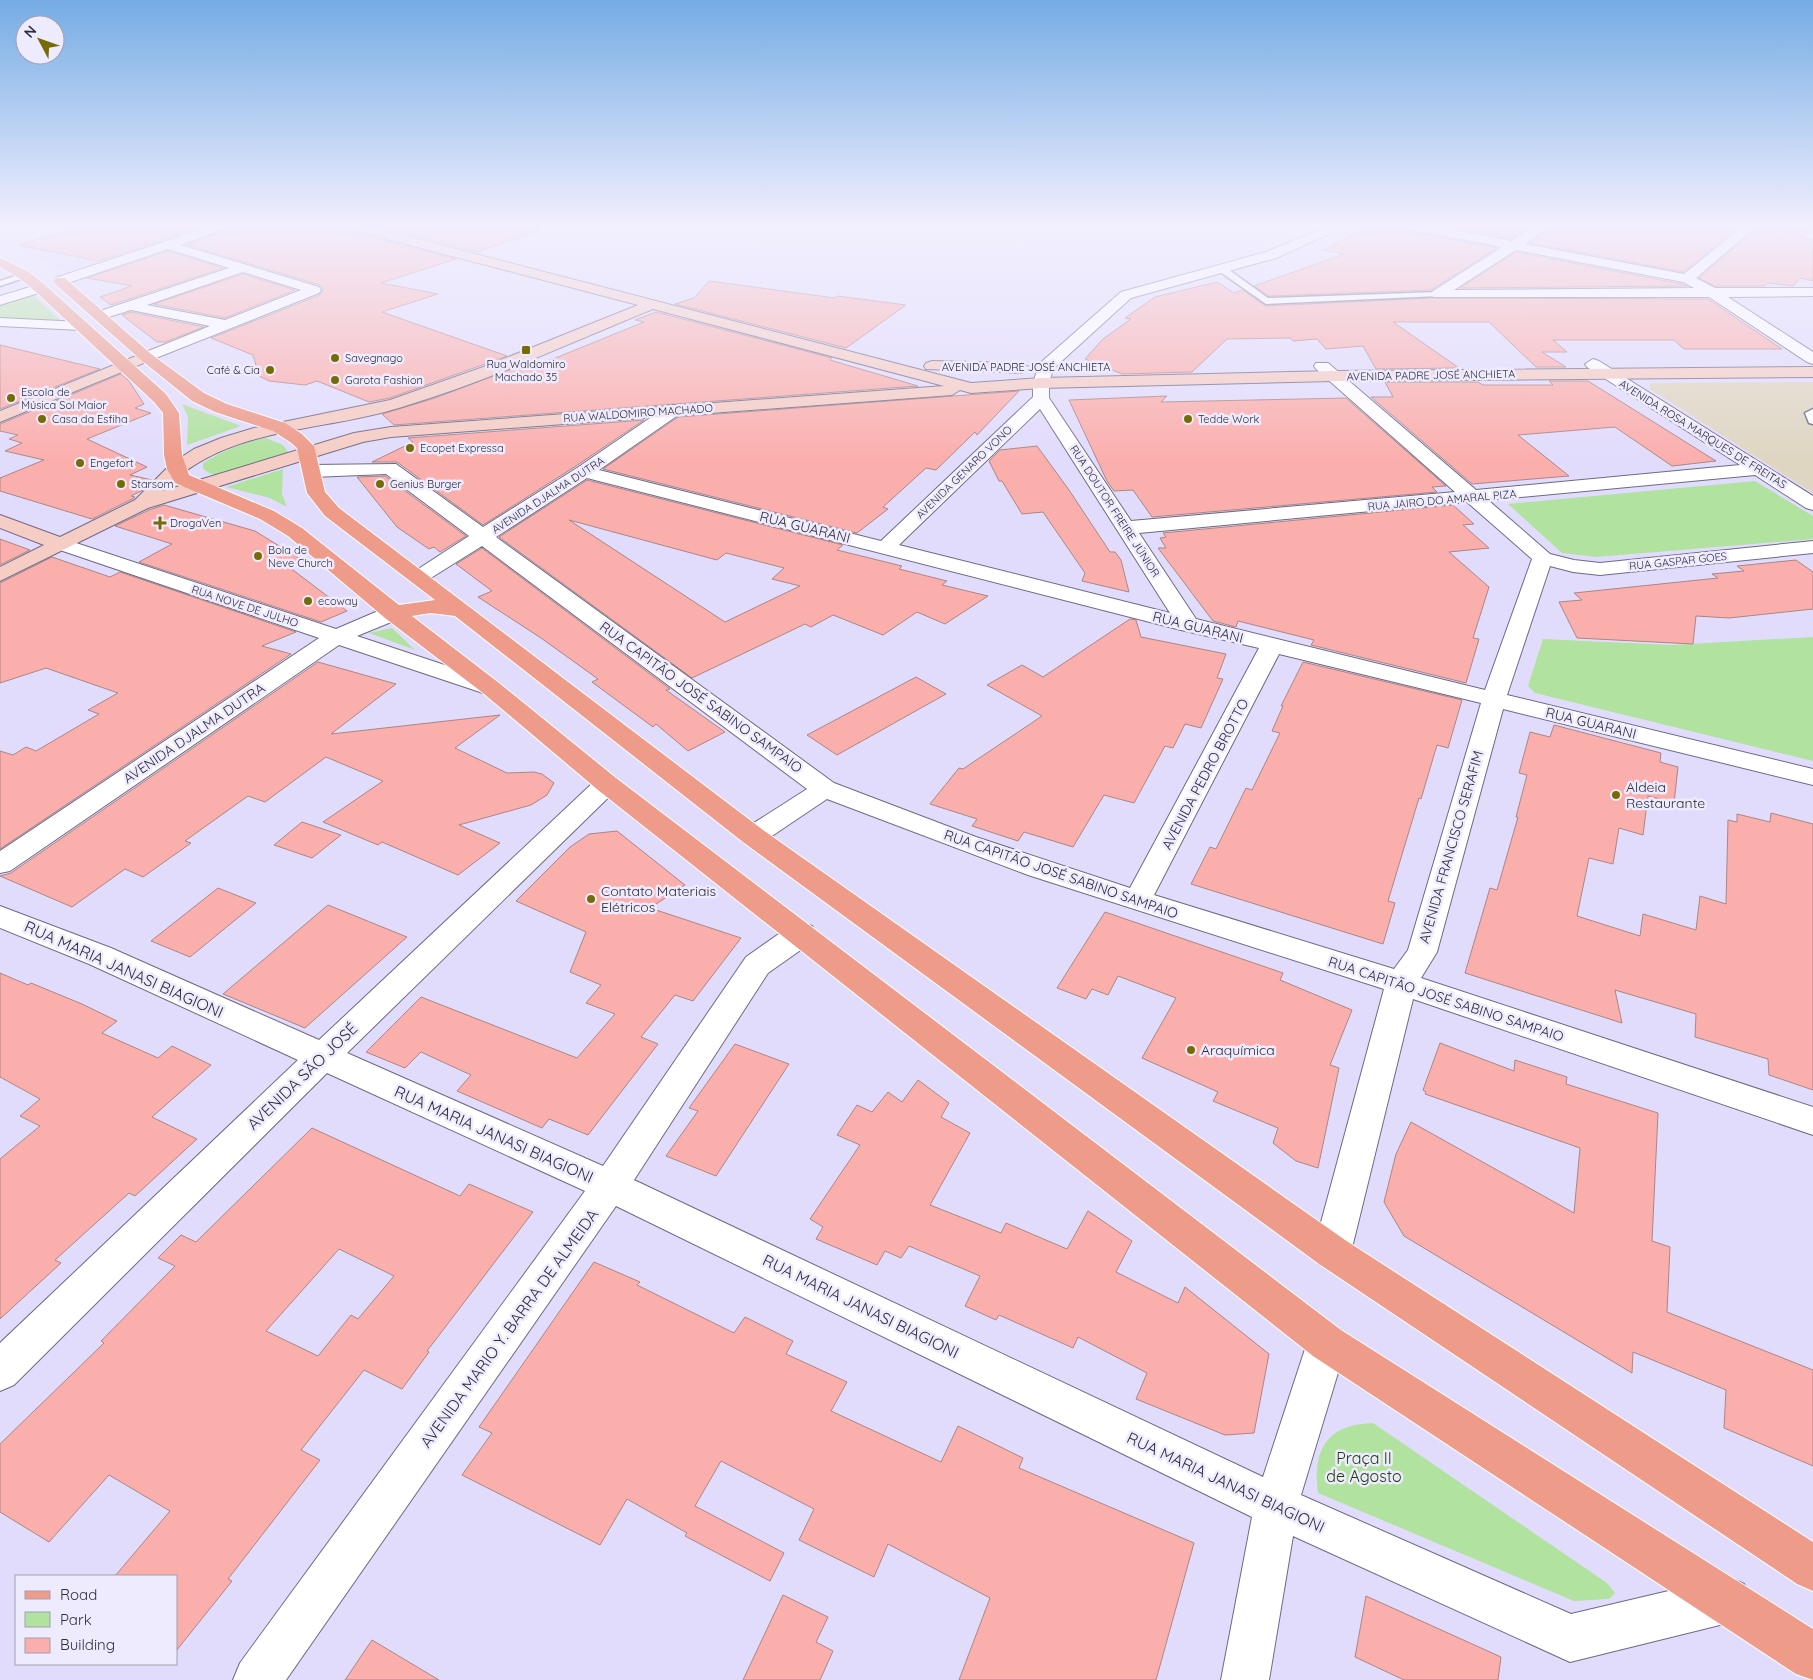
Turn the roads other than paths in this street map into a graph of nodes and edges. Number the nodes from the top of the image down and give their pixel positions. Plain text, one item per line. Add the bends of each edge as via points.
1 (57, 303) edge
2 (85, 303) edge
3 (140, 303) edge
4 (280, 303) edge
5 (644, 303) edge
6 (1119, 303) edge
7 (1729, 303) edge
8 (650, 305) junction
9 (132, 306) junction
10 (99, 316) junction
11 (0, 322) edge
12 (225, 325) junction
13 (82, 326) junction
14 (146, 357) junction
15 (864, 359) junction
16 (1813, 361) edge
17 (1593, 364) junction
18 (125, 366) junction
19 (1328, 371) junction
20 (1813, 372) edge
21 (1608, 374) junction
22 (1042, 383) junction
23 (971, 388) junction
24 (675, 409) junction
25 (1813, 412) edge
26 (0, 417) edge
27 (1813, 421) edge
28 (279, 427) junction
29 (307, 452) junction
30 (390, 468) junction
31 (176, 469) junction
32 (1758, 469) junction
33 (312, 471) junction
34 (584, 472) junction
35 (200, 487) junction
36 (1473, 497) junction
37 (141, 504) junction
38 (1813, 504) edge
39 (0, 521) edge
40 (1125, 528) junction
41 (483, 537) junction
42 (61, 544) junction
43 (1813, 546) edge
44 (886, 547) junction
45 (1543, 558) junction
46 (0, 576) edge
47 (419, 577) junction
48 (461, 610) junction
49 (393, 613) junction
50 (1189, 625) junction
51 (337, 636) junction
52 (1272, 645) junction
53 (491, 688) junction
54 (1494, 699) junction
55 (1813, 777) edge
56 (607, 784) junction
57 (825, 789) junction
58 (753, 836) junction
59 (0, 864) edge
60 (1137, 901) junction
61 (0, 916) edge
62 (801, 934) junction
63 (1401, 983) junction
64 (322, 1057) junction
65 (1813, 1121) edge
66 (610, 1186) junction
67 (1332, 1252) junction
68 (1327, 1343) junction
69 (0, 1371) edge
70 (1276, 1506) junction
71 (1813, 1568) edge
72 (1728, 1600) junction
73 (1813, 1657) edge
74 (257, 1680) edge
75 (1245, 1680) edge

1 - 13 main road
2 - 10 main road
3 - 9 street
4 - 12 street
5 - 8 main road
6 - 22 street, AVENIDA GENARO VONO
7 - 16 street
8 - 15 main road
8 - 28 main road via 411,399 377,409
9 - 10 street
9 - 12 street
10 - 14 main road
11 - 13 street
12 - 14 street
13 - 18 main road
14 - 18 main road
14 - 28 main road via 198,397
15 - 22 main road, AVENIDA PADRE JOSÉ ANCHIETA via 950,368
15 - 23 main road, AVENIDA PADRE JOSÉ ANCHIETA
16 - 17 main road, AVENIDA PADRE JOSÉ ANCHIETA
17 - 19 main road, AVENIDA PADRE JOSÉ ANCHIETA
17 - 21 street, AVENIDA ROSA MARQUES DE FREITAS
18 - 26 main road
18 - 31 main road via 160,398 171,413
19 - 21 main road, AVENIDA PADRE JOSÉ ANCHIETA
19 - 22 main road, AVENIDA PADRE JOSÉ ANCHIETA
19 - 36 street
20 - 21 main road, AVENIDA PADRE JOSÉ ANCHIETA
21 - 32 street, AVENIDA ROSA MARQUES DE FREITAS
22 - 23 main road, AVENIDA PADRE JOSÉ ANCHIETA
22 - 40 street, RUA DOUTOR FREIRE JÚNIOR
22 - 44 street, AVENIDA GENARO VONO
23 - 24 main road, RUA WALDOMIRO MACHADO
24 - 29 main road, RUA WALDOMIRO MACHADO via 391,432
24 - 34 street, AVENIDA DJALMA DUTRA
25 - 27 lane via 1810,413
28 - 29 main road via 305,446
28 - 31 main road via 216,448
29 - 30 street, RUA CAPITÃO JOSÉ SABINO SAMPAIO
29 - 33 main road
29 - 35 main road, RUA WALDOMIRO MACHADO
30 - 33 street
30 - 41 street, RUA CAPITÃO JOSÉ SABINO SAMPAIO
31 - 35 main road via 182,479
31 - 37 main road
32 - 36 street, RUA JAIRO DO AMARAL PIZA
32 - 38 street, AVENIDA ROSA MARQUES DE FREITAS
33 - 47 main road via 316,492 332,512
34 - 41 street, AVENIDA DJALMA DUTRA
34 - 44 street, RUA GUARANI
35 - 37 main road, RUA WALDOMIRO MACHADO
35 - 49 main road via 267,515 295,532
36 - 40 street, RUA JAIRO DO AMARAL PIZA
36 - 45 street
37 - 42 main road
39 - 42 main road, RUA NOVE DE JULHO
40 - 50 street, RUA DOUTOR FREIRE JÚNIOR
41 - 47 street, AVENIDA DJALMA DUTRA
41 - 57 street, RUA CAPITÃO JOSÉ SABINO SAMPAIO
42 - 46 main road
42 - 51 street, RUA NOVE DE JULHO
43 - 45 street, RUA GASPAR GOES via 1600,569
44 - 50 street, RUA GUARANI
45 - 54 street, AVENIDA FRANCISCO SERAFIM
47 - 48 main road
48 - 49 main road via 431,606
48 - 58 main road
49 - 51 street, AVENIDA DJALMA DUTRA
49 - 53 main road
50 - 52 street, RUA GUARANI
51 - 53 street, RUA NOVE DE JULHO
51 - 59 street, AVENIDA DJALMA DUTRA
52 - 54 street, RUA GUARANI
52 - 60 street, AVENIDA PEDRO BROTTO
53 - 56 main road
54 - 55 street, RUA GUARANI
54 - 63 street, AVENIDA FRANCISCO SERAFIM via 1422,952
56 - 62 main road
56 - 64 street, AVENIDA SÃO JOSÉ
57 - 58 street
57 - 60 street, RUA CAPITÃO JOSÉ SABINO SAMPAIO via 874,810
58 - 67 main road
60 - 63 street, RUA CAPITÃO JOSÉ SABINO SAMPAIO
61 - 64 street, RUA MARIA JANASI BIAGIONI via 100,956
62 - 66 street, AVENIDA MARIO Y. BARRA DE ALMEIDA via 757,965
62 - 68 main road
63 - 65 street, RUA CAPITÃO JOSÉ SABINO SAMPAIO
63 - 67 street, AVENIDA FRANCISCO SERAFIM
64 - 66 street, RUA MARIA JANASI BIAGIONI
64 - 69 street, AVENIDA SÃO JOSÉ
66 - 70 street, RUA MARIA JANASI BIAGIONI
66 - 74 street, AVENIDA MARIO Y. BARRA DE ALMEIDA
67 - 71 main road
68 - 70 street
68 - 72 main road
70 - 72 street, RUA MARIA JANASI BIAGIONI via 1570,1638
70 - 75 street
72 - 73 main road

